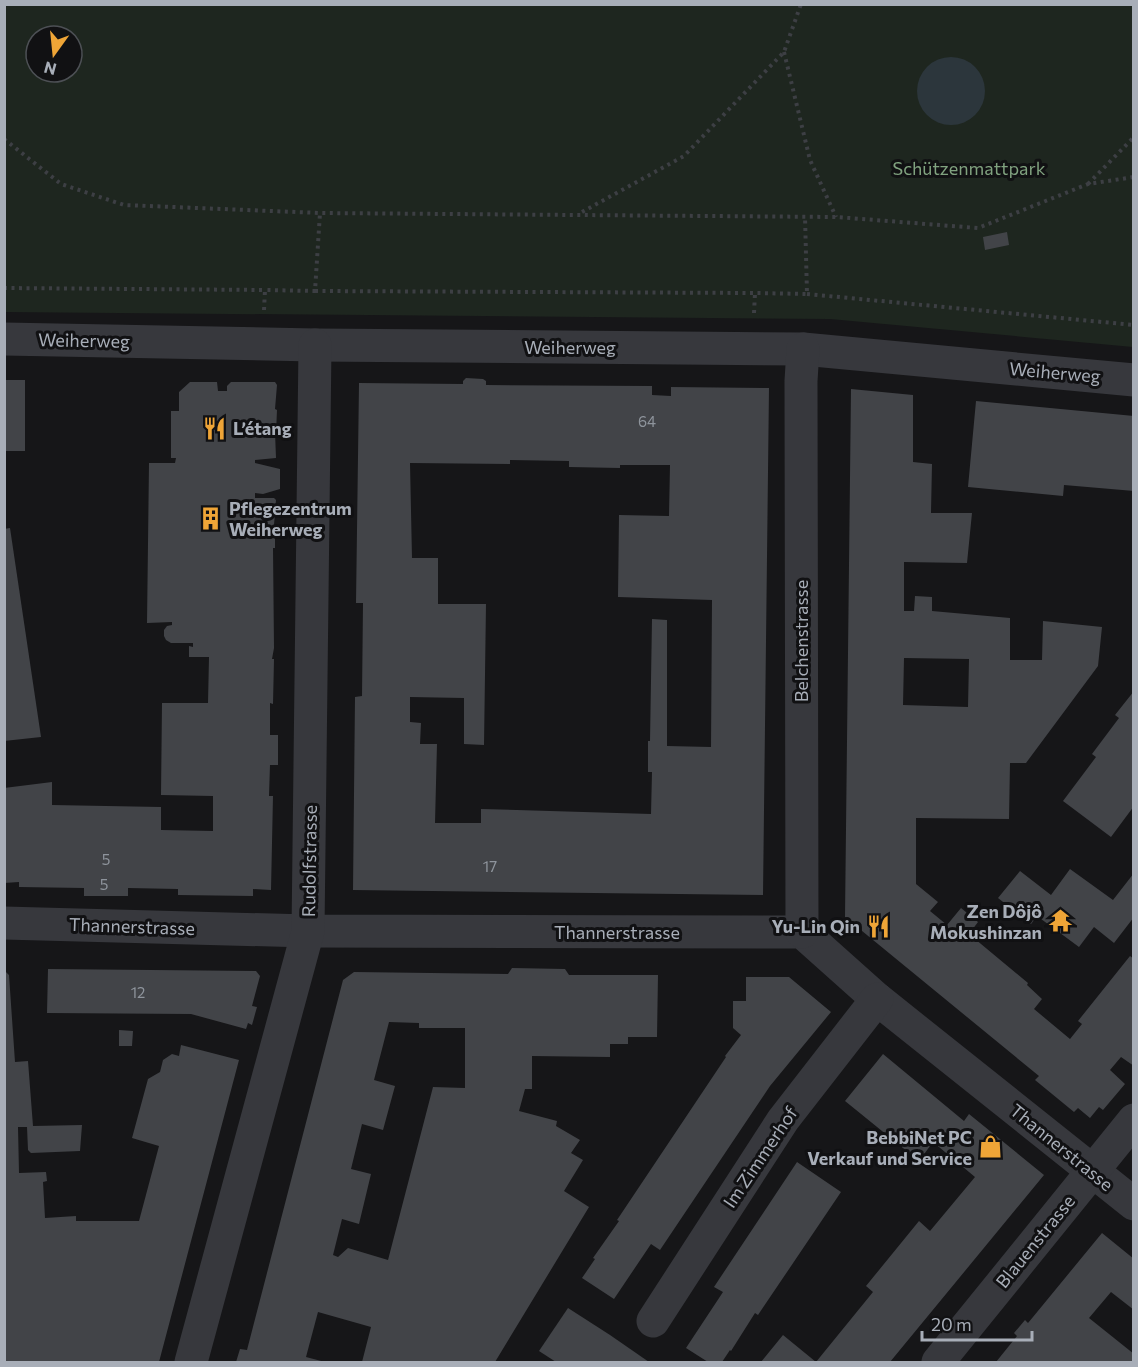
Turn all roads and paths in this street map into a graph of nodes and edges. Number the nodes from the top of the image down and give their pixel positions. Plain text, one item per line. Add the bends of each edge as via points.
1 (801, 4) edge
2 (784, 52) junction
3 (1134, 136) edge
4 (4, 139) edge
5 (1134, 177) edge
6 (1088, 184) junction
7 (321, 213) junction
8 (580, 213) junction
9 (805, 216) junction
10 (836, 217) junction
11 (4, 288) edge
12 (265, 290) junction
13 (315, 291) junction
14 (755, 293) junction
15 (807, 294) junction
16 (1134, 325) edge
17 (4, 339) edge
18 (263, 343) junction
19 (315, 345) junction
20 (753, 348) junction
21 (802, 349) junction
22 (1134, 380) edge
23 (4, 923) edge
24 (308, 931) junction
25 (802, 932) junction
26 (877, 999) junction
27 (1134, 1120) edge
28 (1092, 1170) junction
29 (1134, 1204) edge
30 (652, 1321) dead end
31 (191, 1362) edge
32 (938, 1362) edge

1 - 2 path
2 - 8 path via 684,156
2 - 10 path via 810,160
3 - 6 path
4 - 7 path via 61,184 124,205
5 - 6 path
6 - 10 path via 978,228
7 - 8 path
7 - 13 path
8 - 9 path
9 - 10 path
9 - 15 path
11 - 12 path
12 - 13 path
12 - 18 path
13 - 14 path
14 - 15 path
14 - 20 path
15 - 16 path
17 - 18 street, Weiherweg
18 - 19 street, Weiherweg
19 - 20 street, Weiherweg
19 - 24 street, Rudolfstrasse
20 - 21 street, Weiherweg
21 - 22 street, Weiherweg
21 - 25 street, Belchenstrasse
23 - 24 street, Thannerstrasse
24 - 25 street, Thannerstrasse
24 - 31 street, Rudolfstrasse
25 - 26 street, Thannerstrasse
26 - 28 street, Thannerstrasse
26 - 30 street, Im Zimmerhof via 783,1120
27 - 28 street, Blauenstrasse
28 - 29 street, Thannerstrasse
28 - 32 street, Blauenstrasse

